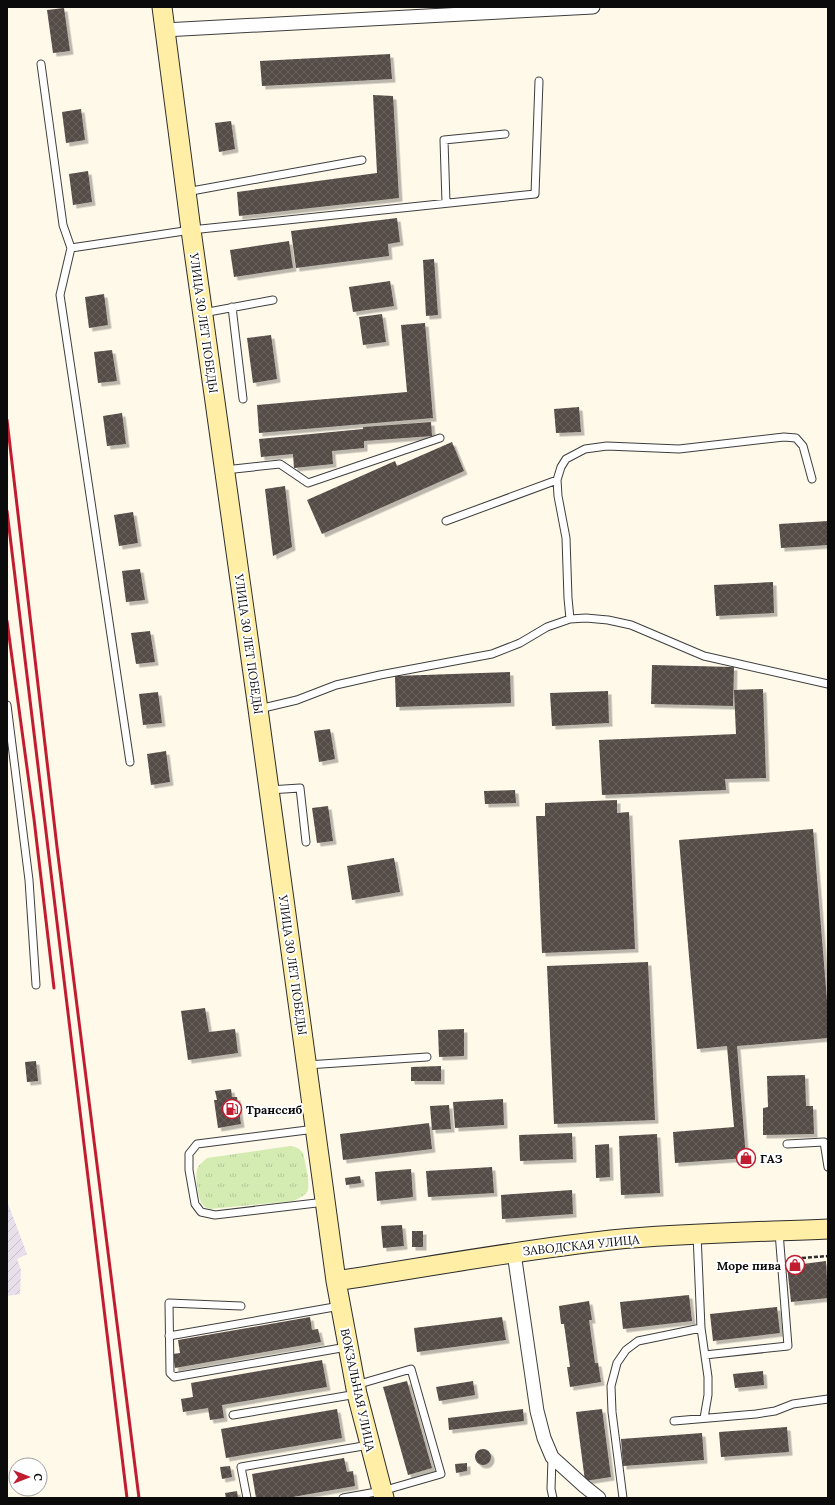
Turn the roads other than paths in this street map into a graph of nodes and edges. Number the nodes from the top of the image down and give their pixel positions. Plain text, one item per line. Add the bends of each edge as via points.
1 (162, 7) edge
2 (593, 7) edge
3 (164, 30) junction
4 (41, 64) dead end
5 (538, 81) dead end
6 (505, 134) dead end
7 (362, 160) dead end
8 (186, 192) junction
9 (446, 203) junction
10 (191, 230) junction
11 (71, 248) junction
12 (273, 300) dead end
13 (232, 307) junction
14 (202, 313) junction
15 (243, 399) dead end
16 (440, 438) dead end
17 (224, 470) junction
18 (812, 479) dead end
19 (557, 480) junction
20 (446, 521) dead end
21 (570, 619) junction
22 (828, 684) edge
23 (7, 705) edge
24 (258, 709) junction
25 (130, 762) dead end
26 (269, 790) junction
27 (306, 842) dead end
28 (36, 985) dead end
29 (427, 1057) dead end
30 (307, 1065) junction
31 (315, 1129) junction
32 (787, 1144) dead end
33 (828, 1167) edge
34 (325, 1202) junction
35 (828, 1229) edge
36 (779, 1231) junction
37 (697, 1234) junction
38 (514, 1253) junction
39 (336, 1281) junction
40 (241, 1306) dead end
41 (340, 1306) junction
42 (701, 1328) junction
43 (169, 1336) junction
44 (348, 1346) junction
45 (705, 1355) junction
46 (356, 1389) junction
47 (828, 1399) edge
48 (233, 1415) dead end
49 (704, 1418) junction
50 (674, 1421) dead end
51 (370, 1445) junction
52 (552, 1457) junction
53 (383, 1495) edge
54 (247, 1498) edge
55 (343, 1498) edge
56 (553, 1498) edge
57 (599, 1498) edge
58 (623, 1498) edge

1 - 3 main road, УЛИЦА 30 ЛЕТ ПОБЕДЫ
2 - 3 street
3 - 8 main road, УЛИЦА 30 ЛЕТ ПОБЕДЫ
4 - 11 lane via 63,225
5 - 9 lane via 535,194
6 - 9 lane via 444,140
7 - 8 lane
8 - 10 main road, УЛИЦА 30 ЛЕТ ПОБЕДЫ
9 - 10 lane
10 - 11 lane
10 - 14 main road, УЛИЦА 30 ЛЕТ ПОБЕДЫ
11 - 25 lane via 60,295
12 - 13 lane
13 - 14 lane
13 - 15 lane
14 - 17 main road, УЛИЦА 30 ЛЕТ ПОБЕДЫ
16 - 17 lane via 308,483 280,464
17 - 24 main road, УЛИЦА 30 ЛЕТ ПОБЕДЫ
18 - 19 lane via 803,446 796,438 784,437 679,449 608,446 585,449 566,459
19 - 20 lane
19 - 21 lane via 566,538
21 - 22 lane via 608,620 631,625 704,656
21 - 24 lane via 547,627 520,643 492,654 336,685 297,700
23 - 28 lane via 29,880
24 - 26 main road, УЛИЦА 30 ЛЕТ ПОБЕДЫ
26 - 27 lane via 300,788
26 - 30 main road, УЛИЦА 30 ЛЕТ ПОБЕДЫ
29 - 30 lane
30 - 31 main road, УЛИЦА 30 ЛЕТ ПОБЕДЫ
31 - 34 main road, УЛИЦА 30 ЛЕТ ПОБЕДЫ
31 - 34 lane via 197,1144 189,1154 189,1170 195,1204 201,1212 215,1215
32 - 33 lane via 824,1142
34 - 39 main road, УЛИЦА 30 ЛЕТ ПОБЕДЫ
35 - 36 main road, ЗАВОДСКАЯ УЛИЦА
36 - 37 main road, ЗАВОДСКАЯ УЛИЦА
36 - 45 lane via 788,1346
37 - 38 main road, ЗАВОДСКАЯ УЛИЦА via 611,1240
37 - 42 lane
38 - 39 main road, ЗАВОДСКАЯ УЛИЦА
38 - 52 street via 537,1411
39 - 41 main road, ВОКЗАЛЬНАЯ УЛИЦА
40 - 43 lane via 168,1303
41 - 43 lane
41 - 44 main road, ВОКЗАЛЬНАЯ УЛИЦА
42 - 45 lane
42 - 58 lane via 638,1341 626,1350 617,1363 611,1386 612,1412
43 - 44 lane via 170,1373 174,1377
44 - 46 main road, ВОКЗАЛЬНАЯ УЛИЦА
45 - 49 lane via 708,1395
46 - 48 lane
46 - 51 main road, ВОКЗАЛЬНАЯ УЛИЦА
46 - 53 lane via 411,1369 441,1474
47 - 49 lane via 793,1404 775,1411 756,1414
49 - 50 lane
51 - 53 main road, ВОКЗАЛЬНАЯ УЛИЦА
51 - 54 lane via 242,1467
52 - 56 lane
52 - 57 street
53 - 55 lane

